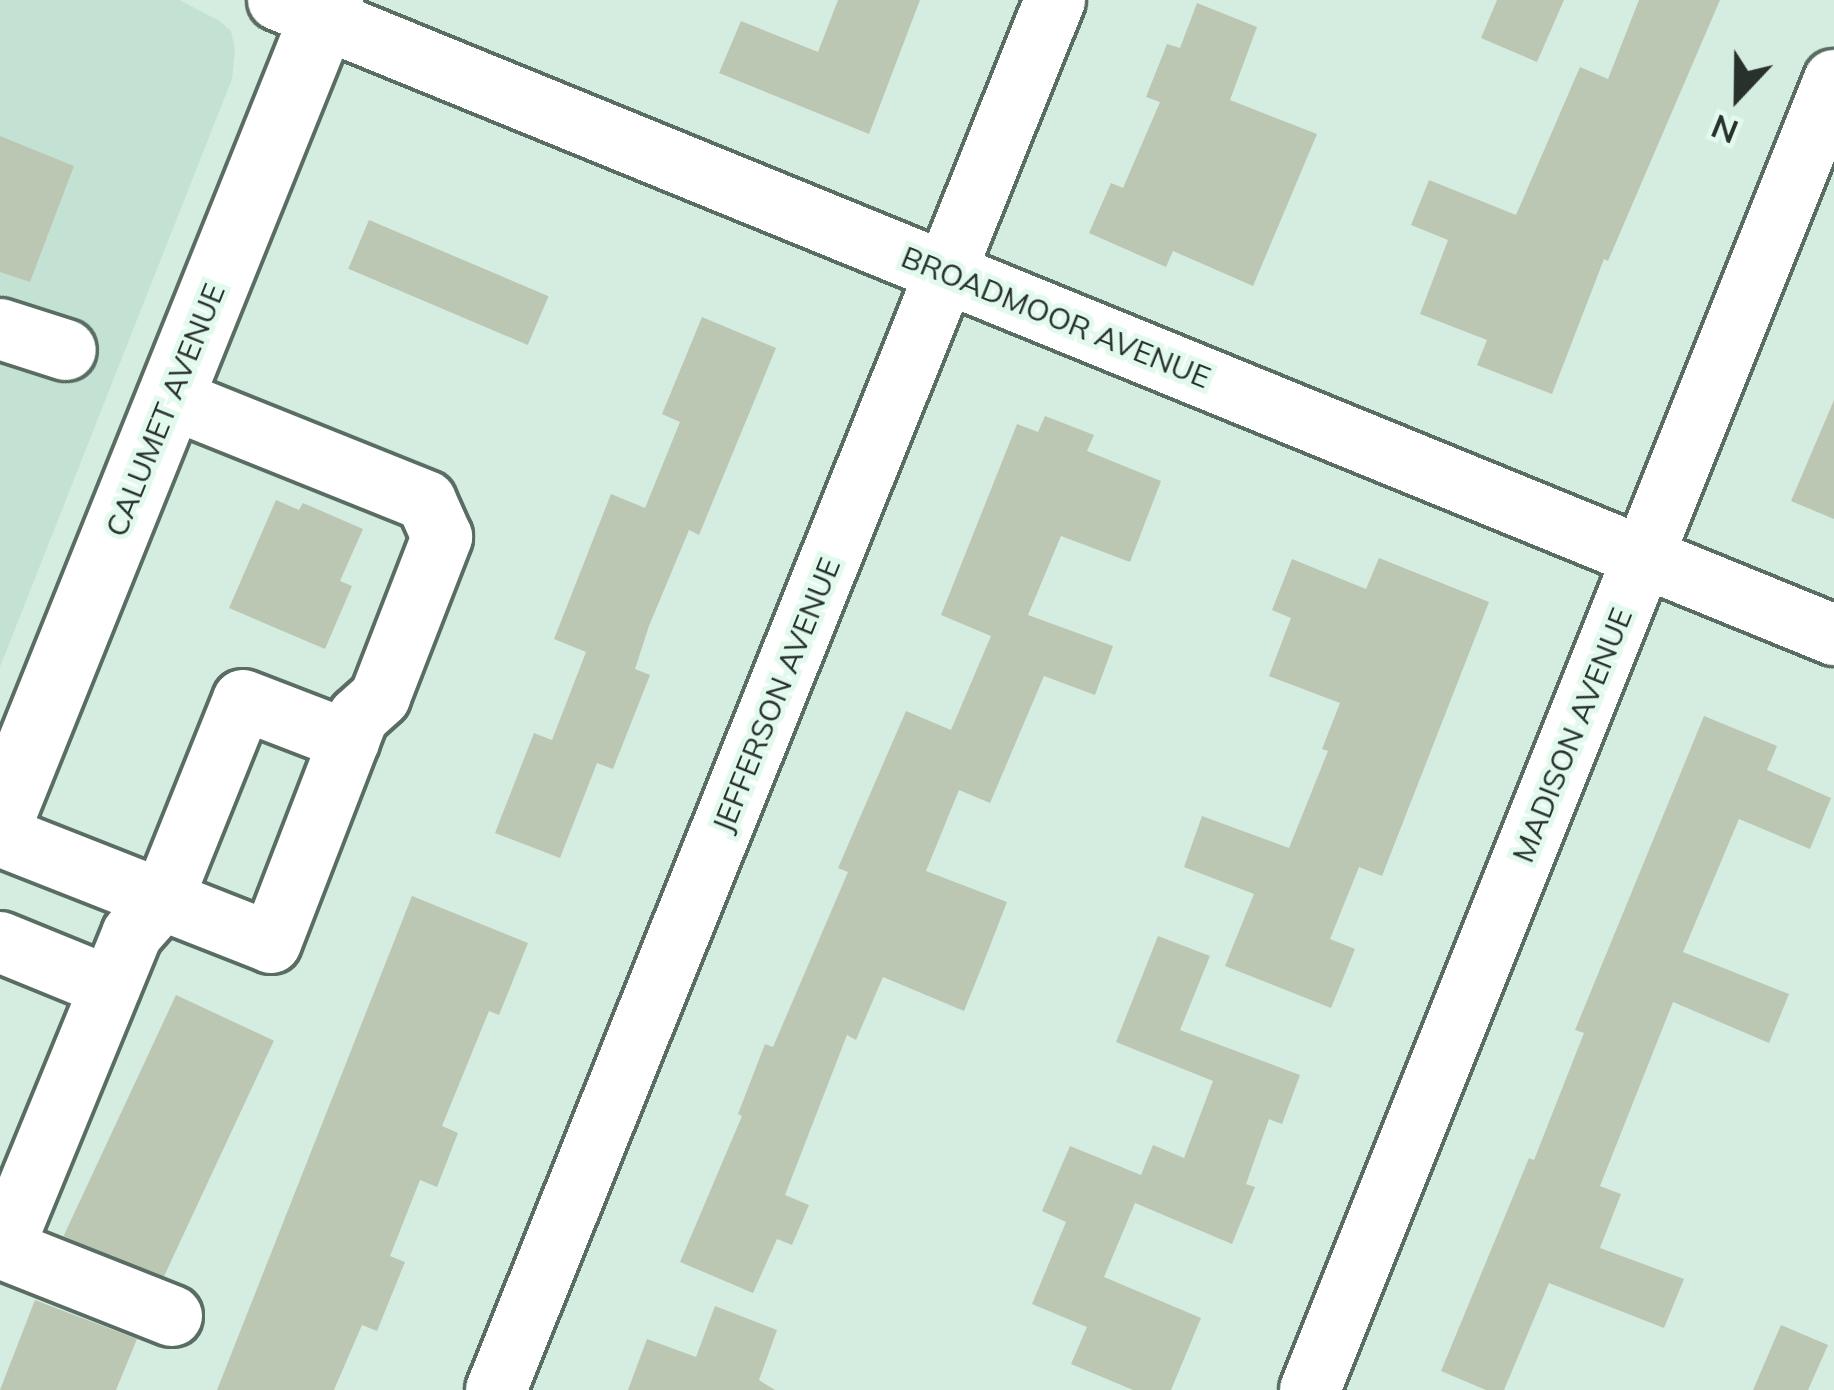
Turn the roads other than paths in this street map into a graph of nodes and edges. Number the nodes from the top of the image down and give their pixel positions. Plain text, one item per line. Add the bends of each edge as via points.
1 (1055, 0) edge
2 (310, 6) edge
3 (1834, 80) edge
4 (946, 272) junction
5 (0, 329) edge
6 (66, 350) dead end
7 (170, 398) junction
8 (1643, 556) junction
9 (1834, 634) edge
10 (354, 729) junction
11 (0, 820) edge
12 (0, 836) edge
13 (164, 899) junction
14 (0, 942) edge
15 (110, 987) junction
16 (1, 1252) edge
17 (172, 1316) dead end
18 (496, 1390) edge
19 (1310, 1390) edge

1 - 4 street, JEFFERSON AVENUE
2 - 4 street, BROADMOOR AVENUE
2 - 7 main road, CALUMET AVENUE
3 - 8 street, MADISON AVENUE
4 - 8 street, BROADMOOR AVENUE
4 - 18 street, JEFFERSON AVENUE
5 - 6 street
7 - 10 street via 263,436 302,486 385,520 405,539 405,564 355,688
7 - 11 main road, CALUMET AVENUE
8 - 9 street, BROADMOOR AVENUE
8 - 19 street, MADISON AVENUE
10 - 13 street via 243,700
10 - 13 street via 271,943
12 - 13 street
13 - 15 street via 132,934
14 - 15 street
15 - 16 street
16 - 17 street

